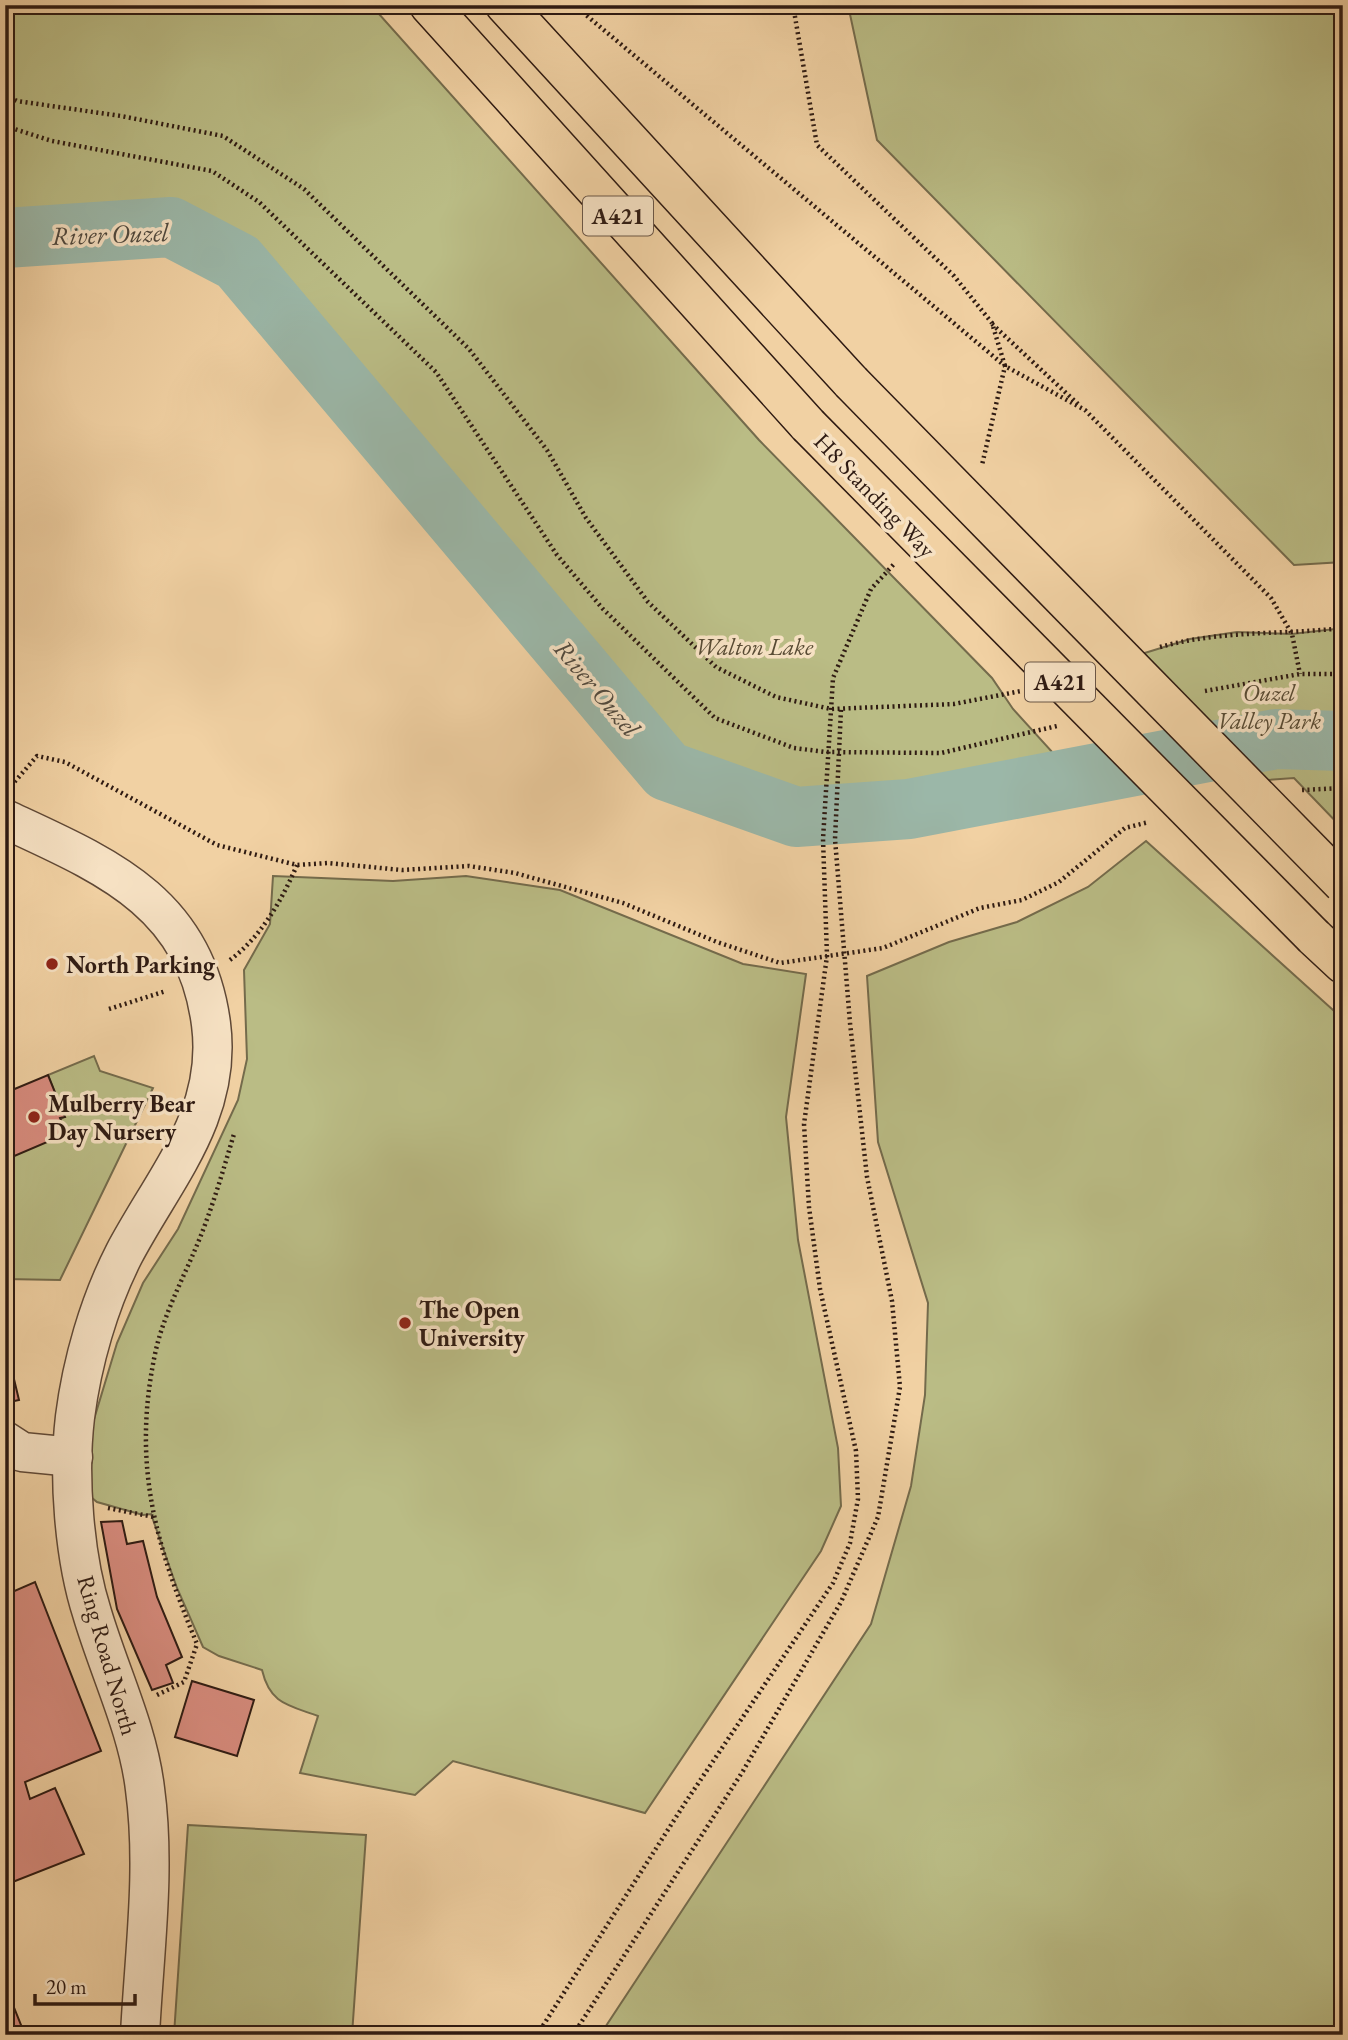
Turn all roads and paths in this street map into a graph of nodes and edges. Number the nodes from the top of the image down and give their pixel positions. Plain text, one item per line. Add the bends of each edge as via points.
1 (429, 5) edge
2 (506, 5) edge
3 (793, 5) edge
4 (5, 94) edge
5 (5, 126) edge
6 (992, 323) junction
7 (1085, 411) junction
8 (1343, 628) edge
9 (1292, 634) junction
10 (1150, 650) dead end
11 (1300, 674) dead end
12 (1029, 688) dead end
13 (841, 709) junction
14 (1343, 788) edge
15 (1296, 791) dead end
16 (5, 793) edge
17 (5, 819) edge
18 (1150, 822) dead end
19 (297, 865) junction
20 (1343, 884) edge
21 (844, 955) junction
22 (827, 956) junction
23 (1343, 964) edge
24 (235, 966) dead end
25 (200, 979) junction
26 (109, 1009) dead end
27 (235, 1131) dead end
28 (5, 1441) edge
29 (73, 1473) junction
30 (155, 1517) junction
31 (124, 1711) junction
32 (140, 2035) edge
33 (537, 2035) edge
34 (573, 2035) edge

1 - 23 highway, H8 Standing Way / A421, bridge via 808,425
2 - 20 highway, A421, bridge via 851,382
3 - 6 path via 817,145 954,276
4 - 13 path via 17,101 223,136 304,189 469,349 547,450 586,518 648,602 716,667 776,697
5 - 22 path via 52,141 212,171 259,202 436,372 557,555 652,660 715,718 794,748 826,752
6 - 7 path
6 - 7 path via 1005,366
7 - 9 path via 1271,598
8 - 9 path
9 - 10 path via 1237,632
9 - 11 path
12 - 13 path via 954,704
13 - 21 path via 835,839
14 - 15 path
16 - 19 path via 37,756 65,762 217,845
17 - 25 lane, Ring Road North via 101,863 151,900 190,952
18 - 21 path via 1125,828 1059,881 1022,900 980,908 883,948
19 - 22 path via 402,870 470,866 515,873 623,902 780,963
19 - 24 path via 268,920 233,958
21 - 22 path
21 - 34 path via 867,1177 892,1301 900,1387 878,1517 841,1602 743,1770
22 - 33 path via 804,1124 820,1289 856,1451 858,1500 850,1543 833,1583
25 - 26 path
25 - 29 lane, Ring Road North via 211,1023 213,1073 196,1131 123,1256 95,1323 75,1416
27 - 30 path via 155,1353 146,1422 146,1481
28 - 29 lane
29 - 30 path via 92,1502
29 - 31 lane, Ring Road North via 77,1535 90,1609
30 - 31 path via 167,1572 197,1644 184,1682
31 - 32 lane, Ring Road North via 145,1788 148,1848

